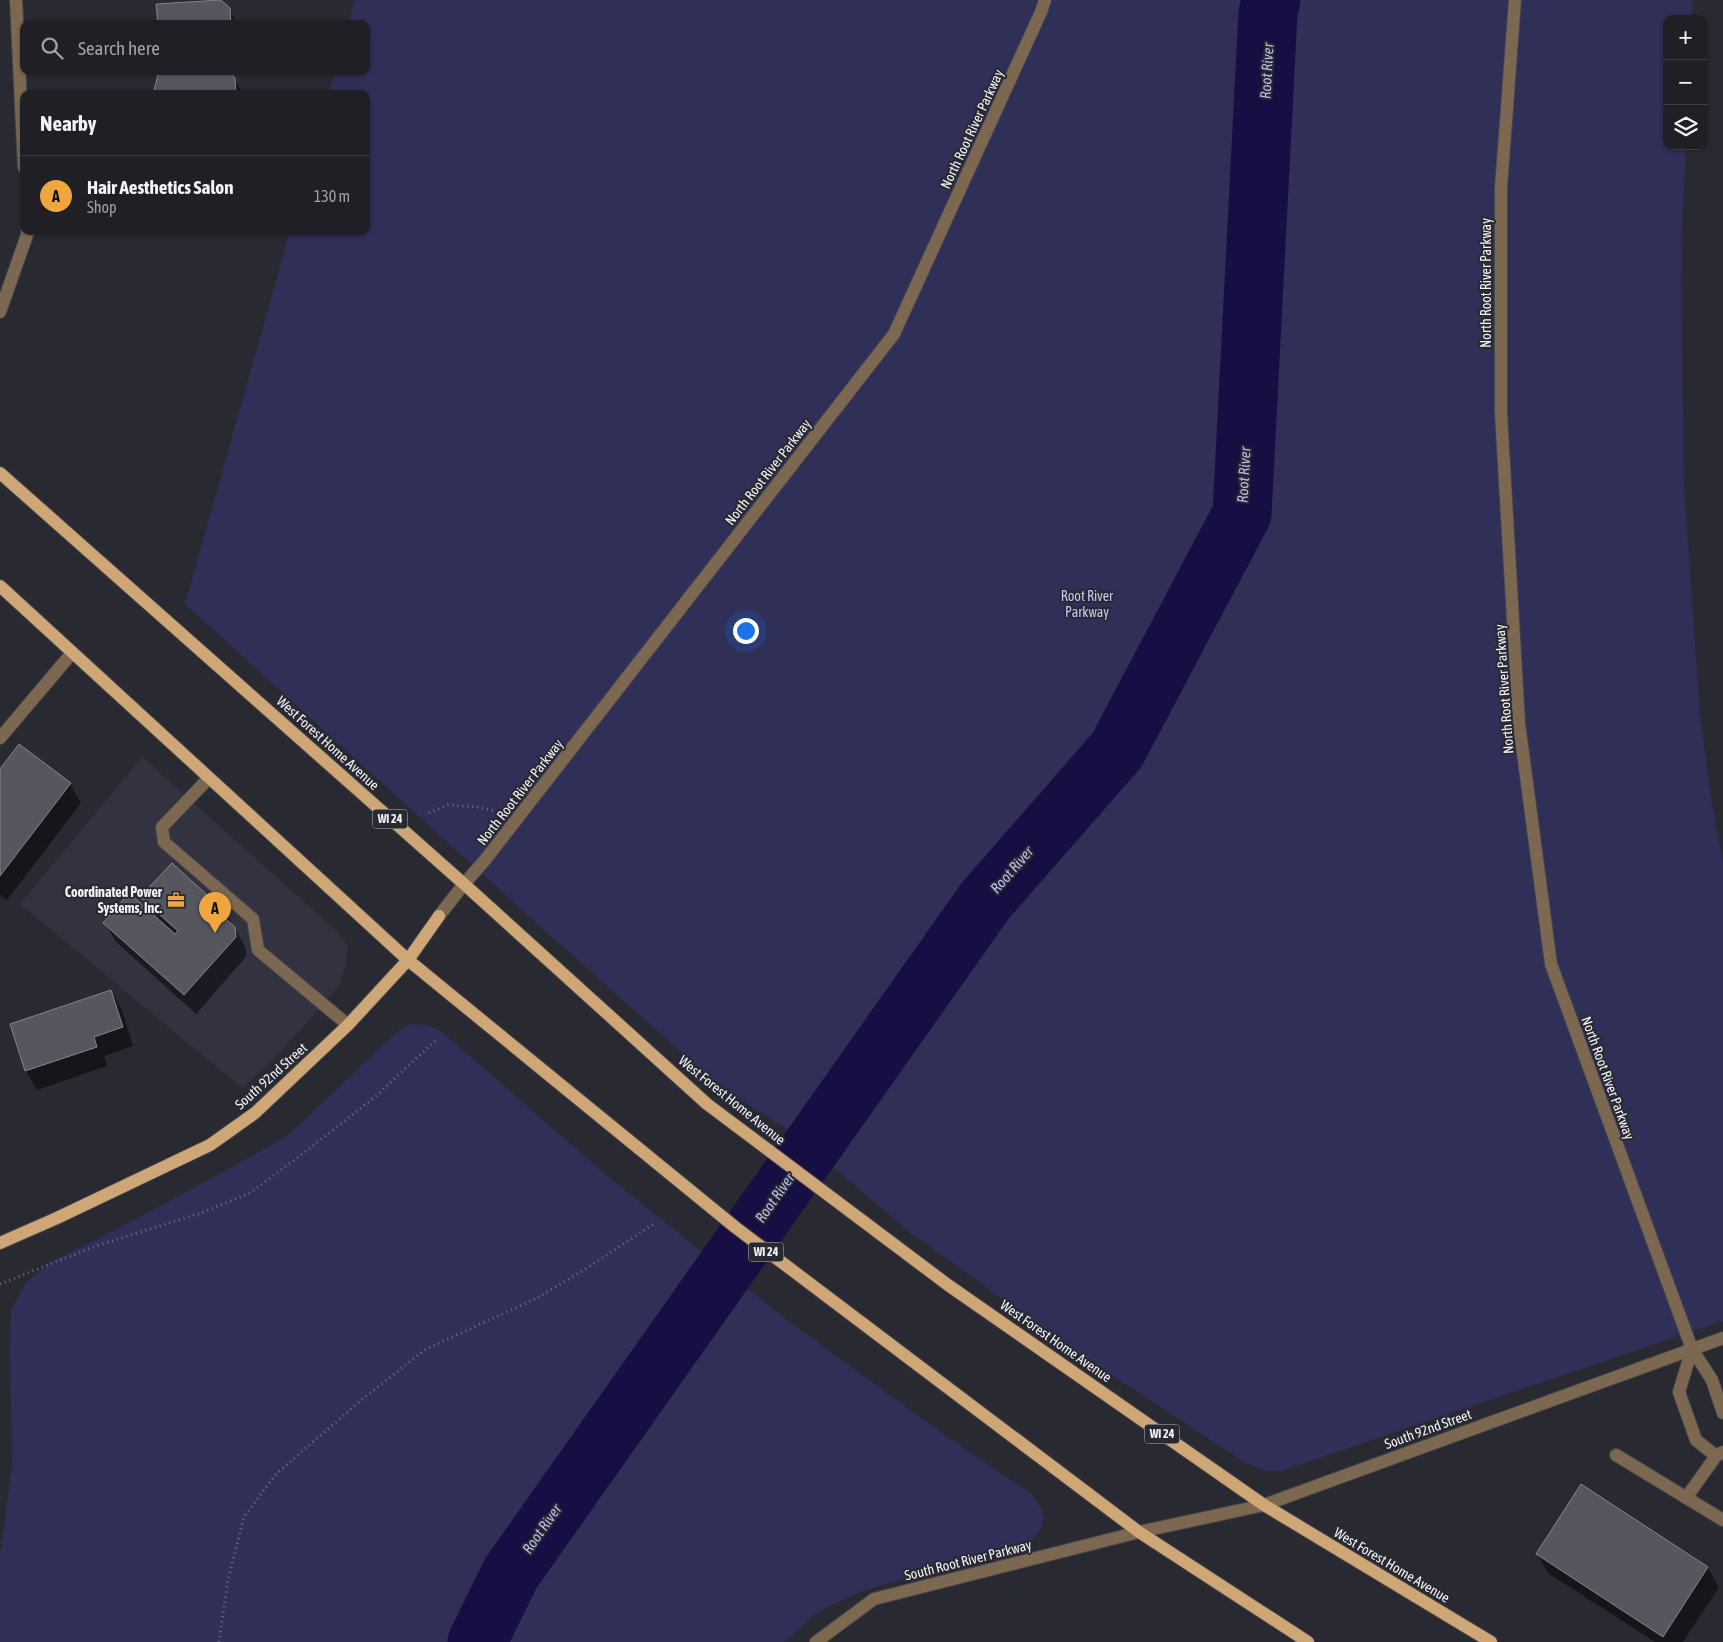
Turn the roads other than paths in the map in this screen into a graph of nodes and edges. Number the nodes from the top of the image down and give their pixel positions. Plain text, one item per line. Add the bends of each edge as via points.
1 (16, 0) edge
2 (1045, 0) edge
3 (1514, 0) edge
4 (20, 90) edge
5 (27, 235) edge
6 (0, 312) edge
7 (0, 473) edge
8 (0, 586) edge
9 (72, 653) junction
10 (0, 738) edge
11 (209, 778) junction
12 (464, 884) junction
13 (438, 916) joint
14 (408, 960) junction
15 (348, 1025) junction
16 (0, 1243) edge
17 (1723, 1338) edge
18 (1692, 1349) junction
19 (1723, 1413) edge
20 (1616, 1454) dead end
21 (1720, 1454) edge
22 (1686, 1498) junction
23 (1264, 1506) junction
24 (1723, 1520) edge
25 (1139, 1532) junction
26 (816, 1642) edge
27 (1308, 1642) edge
28 (1491, 1642) edge

1 - 4 street
2 - 12 street, North Root River Parkway via 894,334
3 - 18 street, North Root River Parkway via 1500,188 1501,413 1519,723 1548,945 1551,964
5 - 6 street
7 - 12 main road, West Forest Home Avenue / WI 24
8 - 9 main road, WI 24
9 - 10 street
9 - 11 main road, WI 24
11 - 14 main road, WI 24
11 - 15 street via 162,826 164,842 253,919 258,950
12 - 13 street, North Root River Parkway
12 - 23 main road, West Forest Home Avenue / WI 24 via 707,1104 948,1285
13 - 14 main road, South 92nd Street
14 - 15 main road, South 92nd Street
14 - 25 main road, WI 24 via 735,1227
15 - 16 main road, South 92nd Street via 255,1113 210,1145
17 - 18 street, South 92nd Street
18 - 19 street, North Root River Parkway via 1712,1380
18 - 21 street via 1679,1392 1696,1440
18 - 23 street, South 92nd Street
20 - 22 street
21 - 22 street
22 - 24 street
23 - 25 street, South 92nd Street
23 - 28 main road, West Forest Home Avenue / WI 24
25 - 26 street, South Root River Parkway via 874,1599
25 - 27 main road, WI 24

